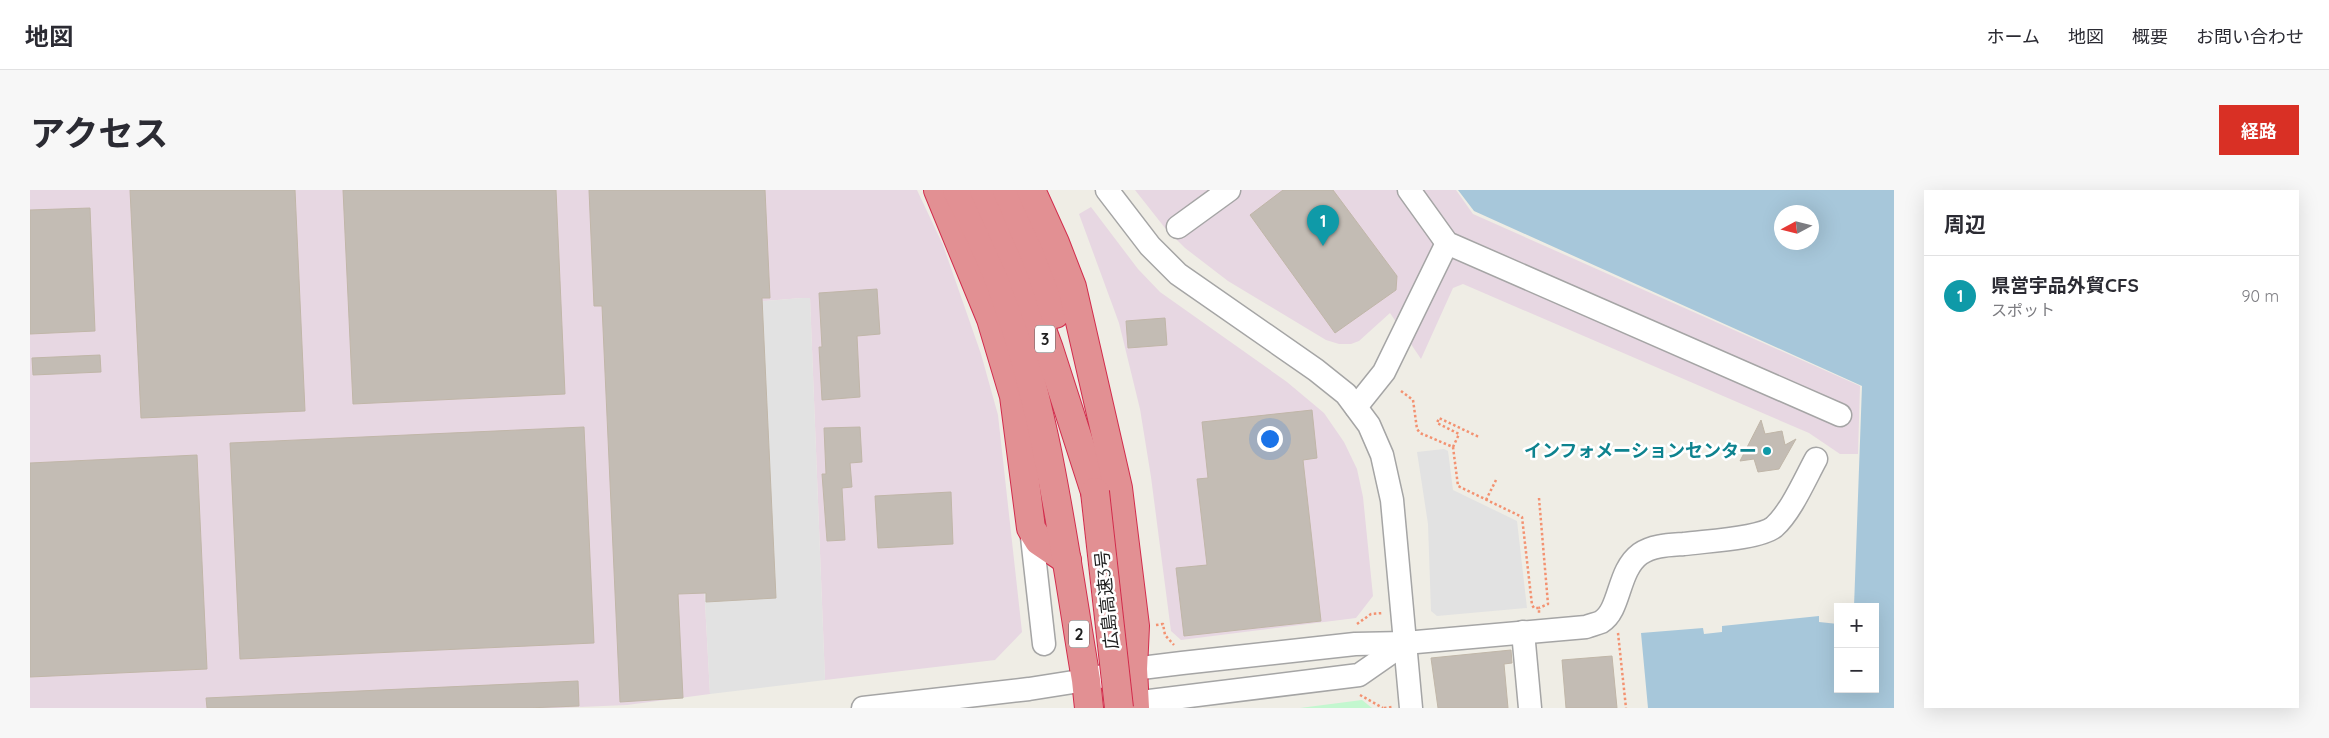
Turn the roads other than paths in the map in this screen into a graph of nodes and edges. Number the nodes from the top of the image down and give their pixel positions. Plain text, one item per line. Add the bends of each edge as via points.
1 (938, 190) edge
2 (957, 190) edge
3 (984, 190) edge
4 (1007, 190) edge
5 (1030, 190) edge
6 (1051, 190) edge
7 (1107, 190) edge
8 (1230, 190) edge
9 (1409, 190) edge
10 (1178, 228) dead end
11 (1447, 243) junction
12 (1356, 407) junction
13 (1840, 415) dead end
14 (1816, 459) dead end
15 (1095, 492) junction
16 (1031, 528) junction
17 (1126, 557) junction
18 (1067, 560) junction
19 (1523, 632) junction
20 (1044, 644) dead end
21 (1405, 644) junction
22 (1133, 669) junction
23 (1086, 680) junction
24 (1130, 706) edge
25 (863, 708) edge
26 (1089, 708) edge
27 (1105, 708) edge
28 (1411, 708) edge
29 (1530, 708) edge

1 - 16 highway via 991,319 1014,396
2 - 18 highway via 996,272 1032,387
3 - 15 highway, 3 via 1020,270
4 - 15 highway, 3 via 1041,270 1063,339 1081,410
5 - 17 highway via 1072,287 1118,488
6 - 17 highway via 1077,251 1116,394 1140,524
7 - 12 street via 1150,246 1178,274 1316,370 1346,394
8 - 10 street
9 - 11 street
11 - 12 street via 1384,372
11 - 13 street
12 - 21 street via 1369,425 1382,455 1392,500
14 - 19 street via 1782,518 1772,528 1748,536 1655,547 1640,554 1625,571 1616,602 1602,621 1586,626
15 - 24 highway, 広島高速3号 / 3, bridge
16 - 18 highway via 1039,541
16 - 20 street
17 - 22 highway via 1135,626
18 - 23 highway, 2
19 - 21 street
19 - 29 street
21 - 22 street via 1355,644
21 - 24 street via 1359,674
21 - 28 street
22 - 23 street
22 - 24 highway
23 - 25 street
23 - 26 highway, 2
24 - 27 street

